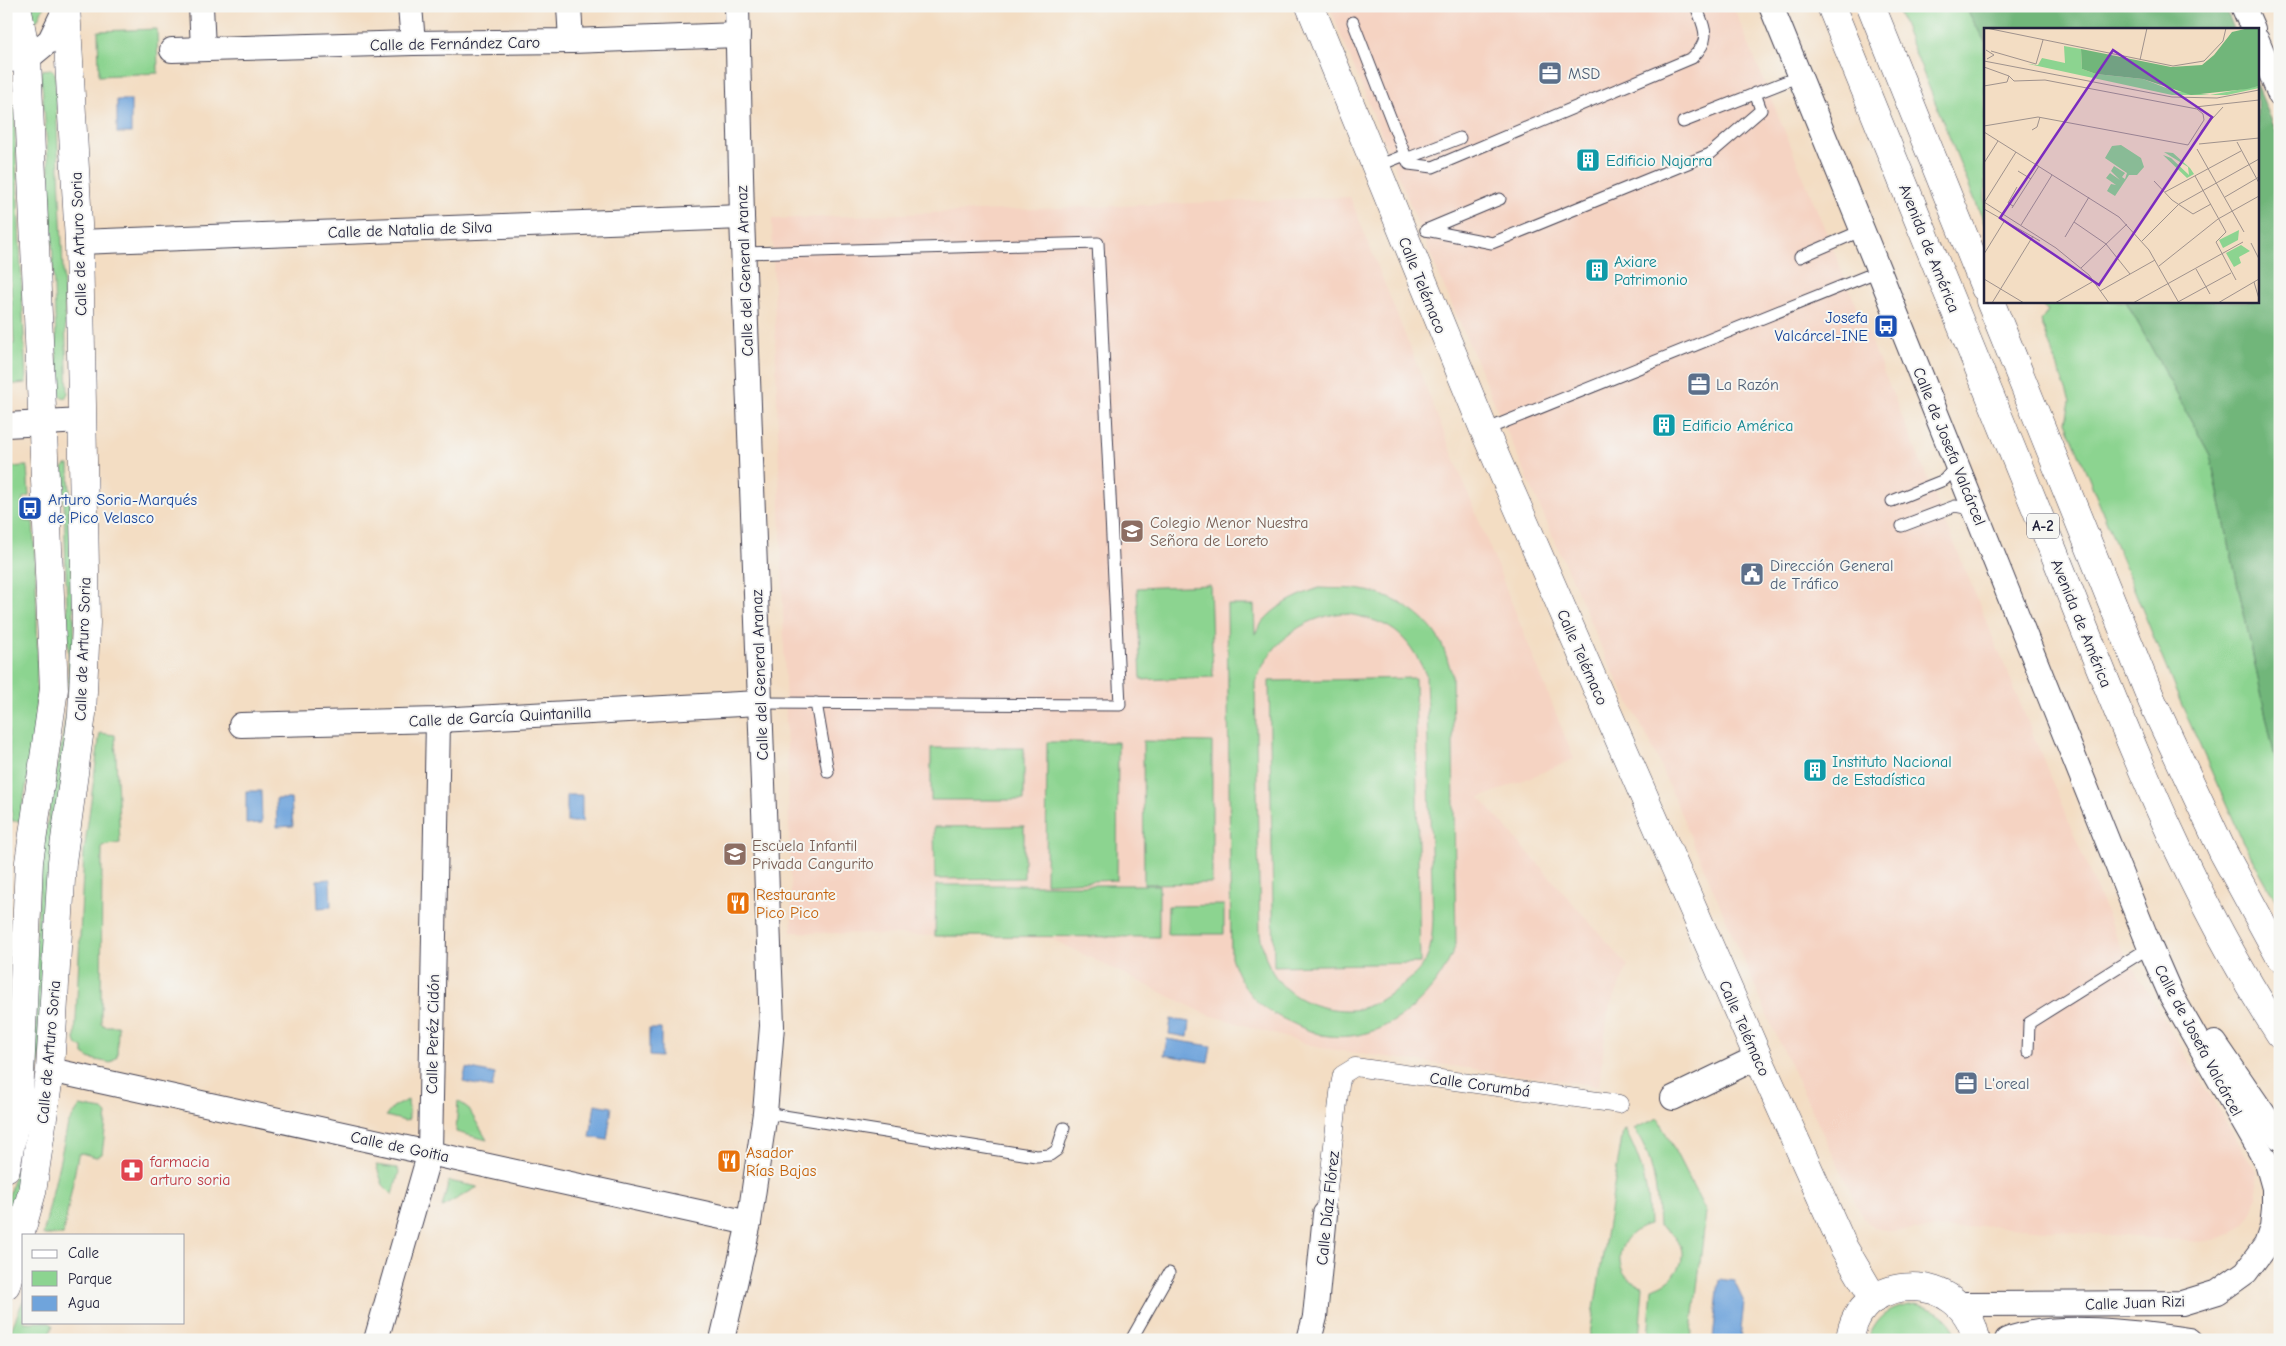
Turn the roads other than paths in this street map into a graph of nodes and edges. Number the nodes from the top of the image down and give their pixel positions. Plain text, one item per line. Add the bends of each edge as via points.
1 (17, 6) edge
2 (201, 6) edge
3 (410, 6) edge
4 (568, 6) edge
5 (737, 6) edge
6 (1310, 6) edge
7 (1696, 6) edge
8 (1771, 6) edge
9 (1831, 6) edge
10 (1871, 6) edge
11 (2243, 6) edge
12 (66, 7) edge
13 (1352, 22) dead end
14 (2252, 28) edge
15 (738, 35) junction
16 (571, 41) junction
17 (2258, 42) edge
18 (413, 43) junction
19 (203, 49) junction
20 (172, 50) dead end
21 (16, 60) edge
22 (1800, 76) junction
23 (1755, 93) junction
24 (2280, 95) edge
25 (1683, 122) dead end
26 (1460, 138) dead end
27 (1406, 157) junction
28 (1375, 167) junction
29 (1500, 199) dead end
30 (742, 217) junction
31 (1863, 230) junction
32 (1415, 234) junction
33 (79, 242) junction
34 (743, 253) junction
35 (1800, 257) dead end
36 (1880, 271) junction
37 (1984, 286) edge
38 (1990, 302) edge
39 (82, 421) junction
40 (42, 423) junction
41 (6, 425) edge
42 (1484, 430) junction
43 (1957, 465) junction
44 (1892, 501) dead end
45 (1975, 510) junction
46 (1902, 526) dead end
47 (759, 703) junction
48 (816, 703) junction
49 (438, 720) junction
50 (241, 726) dead end
51 (828, 772) dead end
52 (2127, 886) junction
53 (2150, 947) junction
54 (2280, 957) edge
55 (2280, 1034) edge
56 (2028, 1052) dead end
57 (1758, 1057) junction
58 (50, 1070) junction
59 (1342, 1075) joint
60 (1673, 1098) dead end
61 (1620, 1104) dead end
62 (765, 1113) junction
63 (1064, 1128) dead end
64 (2280, 1138) edge
65 (430, 1152) junction
66 (2267, 1163) joint
67 (6, 1168) edge
68 (1325, 1214) joint
69 (749, 1223) junction
70 (1169, 1273) dead end
71 (6, 1285) edge
72 (1874, 1299) junction
73 (1958, 1304) junction
74 (2104, 1336) edge
75 (376, 1340) edge
76 (722, 1340) edge
77 (1131, 1340) edge
78 (1309, 1340) edge
79 (1850, 1340) edge
80 (1976, 1340) edge
81 (2007, 1340) edge
82 (2189, 1340) edge

1 - 21 main road, Calle de Arturo Soria
2 - 19 street
3 - 18 street
4 - 16 street
5 - 15 street, Calle del General Aranaz
6 - 28 main road, Calle Telémaco
7 - 27 lane via 1706,32 1703,48 1692,58 1433,167 1409,164
8 - 22 street, Calle de Josefa Valcárcel
9 - 55 main road, Avenida de América / A-2 via 2186,868 2258,1001
10 - 37 main road
11 - 14 street
12 - 21 street via 50,40
12 - 33 main road, Calle de Arturo Soria
13 - 27 lane
15 - 16 street, Calle de Fernández Caro
15 - 30 street, Calle del General Aranaz
16 - 18 street, Calle de Fernández Caro
17 - 24 street
18 - 19 street, Calle de Fernández Caro
19 - 20 street, Calle de Fernández Caro
21 - 40 main road, Calle de Arturo Soria
22 - 23 lane
22 - 31 street, Calle de Josefa Valcárcel
23 - 25 lane
23 - 32 lane via 1761,110 1710,154 1492,243
26 - 27 lane
27 - 28 lane
28 - 32 main road, Calle Telémaco
29 - 32 lane
30 - 33 street, Calle de Natalia de Silva
30 - 34 street, Calle del General Aranaz
31 - 35 lane
31 - 36 street, Calle de Josefa Valcárcel
32 - 42 main road, Calle Telémaco
33 - 39 main road, Calle de Arturo Soria
34 - 47 street, Calle del General Aranaz
34 - 48 lane via 1098,243 1120,705
36 - 42 lane
36 - 43 street, Calle de Josefa Valcárcel
38 - 54 main road, A-2 via 2152,701 2223,852
39 - 40 street
39 - 58 main road, Calle de Arturo Soria via 86,623 82,704 62,862
40 - 41 street
40 - 67 main road, Calle de Arturo Soria via 54,689 30,862 19,1100
42 - 57 main road, Calle Telémaco
43 - 44 lane via 1944,480
43 - 45 street, Calle de Josefa Valcárcel
45 - 46 lane via 1955,506
45 - 52 street, Calle de Josefa Valcárcel
47 - 48 lane
47 - 49 street, Calle de García Quintanilla
47 - 62 street, Calle del General Aranaz via 772,1026
48 - 51 lane
49 - 50 street, Calle de García Quintanilla
49 - 65 street, Calle Peréz Cidón
52 - 53 street, Calle de Josefa Valcárcel
52 - 64 street, Calle de Josefa Valcárcel via 2202,1024
53 - 56 lane via 2029,1023
53 - 66 street, Calle de Josefa Valcárcel via 2171,994
57 - 60 street
57 - 72 main road, Calle Telémaco via 1844,1248
58 - 65 street, Calle de Goitia
58 - 71 main road, Calle de Arturo Soria via 32,1192
59 - 61 street, Calle Corumbá via 1355,1067
59 - 68 street, Calle Díaz Flórez
62 - 63 lane via 1036,1156 1050,1155 1057,1150
62 - 69 street, Calle del General Aranaz
65 - 69 street, Calle de Goitia
65 - 75 street, Calle Peréz Cidón
66 - 73 street, Calle Juan Rizi via 2274,1188 2274,1208 2266,1245 2246,1272 2218,1292 2182,1303
68 - 78 street, Calle Díaz Flórez via 1316,1317
69 - 76 street, Calle del General Aranaz
70 - 77 lane
72 - 73 main road via 1890,1290 1926,1287
72 - 79 main road via 1860,1314 1850,1332
73 - 80 main road via 1968,1316
74 - 81 street, Calle Juan Rizi via 2072,1330 2041,1331
74 - 82 street, Calle Juan Rizi

